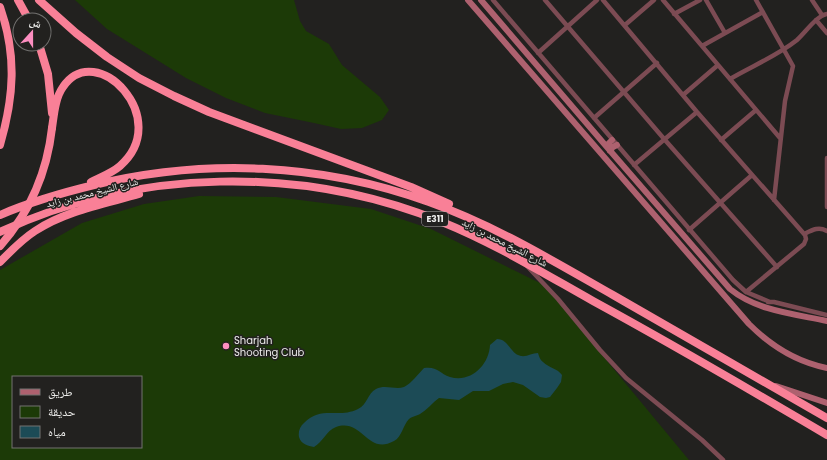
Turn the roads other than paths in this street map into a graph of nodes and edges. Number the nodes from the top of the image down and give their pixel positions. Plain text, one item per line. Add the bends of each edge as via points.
1 (18, 0) edge
2 (39, 0) edge
3 (468, 0) edge
4 (481, 0) edge
5 (493, 0) edge
6 (545, 0) edge
7 (596, 0) edge
8 (603, 0) edge
9 (654, 0) edge
10 (663, 0) edge
11 (700, 0) edge
12 (706, 0) edge
13 (756, 0) edge
14 (812, 0) edge
15 (0, 7) edge
16 (25, 12) edge
17 (763, 12) junction
18 (674, 14) junction
19 (824, 15) edge
20 (816, 20) junction
21 (625, 25) junction
22 (568, 27) junction
23 (725, 33) junction
24 (827, 33) edge
25 (702, 46) junction
26 (784, 49) junction
27 (42, 52) edge
28 (538, 52) junction
29 (657, 63) junction
30 (718, 65) junction
31 (730, 79) junction
32 (624, 92) junction
33 (683, 95) junction
34 (756, 110) junction
35 (697, 112) junction
36 (594, 118) junction
37 (6, 122) junction
38 (52, 128) junction
39 (0, 137) edge
40 (780, 138) junction
41 (612, 140) junction
42 (664, 140) junction
43 (721, 140) junction
44 (0, 145) edge
45 (617, 145) junction
46 (608, 149) junction
47 (827, 158) edge
48 (634, 165) junction
49 (752, 175) junction
50 (164, 186) junction
51 (72, 190) junction
52 (774, 200) junction
53 (720, 202) junction
54 (827, 207) edge
55 (0, 215) edge
56 (488, 226) junction
57 (689, 230) junction
58 (827, 231) edge
59 (0, 232) edge
60 (804, 234) junction
61 (0, 246) edge
62 (0, 262) edge
63 (523, 262) junction
64 (776, 267) junction
65 (746, 292) junction
66 (770, 302) junction
67 (760, 306) junction
68 (827, 314) edge
69 (827, 321) edge
70 (827, 368) edge
71 (767, 384) junction
72 (827, 404) edge
73 (827, 418) edge
74 (827, 435) edge
75 (723, 460) edge

1 - 16 highway
2 - 56 highway via 107,57 168,93 209,112 411,187
3 - 70 main road via 748,324 783,351
4 - 46 main road
5 - 28 street
6 - 22 street
7 - 22 street
8 - 21 street
9 - 21 street
10 - 18 street
11 - 18 street
12 - 23 street
13 - 17 street
14 - 19 street
15 - 37 highway via 11,57 12,90
17 - 23 street
17 - 26 street
18 - 25 street
19 - 20 street
20 - 24 street
20 - 26 street
21 - 29 street
22 - 28 street
22 - 32 street
23 - 25 street
25 - 30 street
26 - 31 street
26 - 40 street via 793,66 786,93
27 - 38 highway via 49,84
28 - 36 street
29 - 32 street
29 - 33 street
30 - 31 street
30 - 33 street
31 - 34 street
32 - 36 street
32 - 42 street
33 - 35 street
34 - 40 street
34 - 43 street
35 - 42 street
35 - 43 street
36 - 41 street
37 - 39 highway
37 - 44 highway
38 - 51 highway via 63,87 72,78 83,73 95,73 113,80 128,94 136,112 139,126 137,140 127,160 109,174
38 - 61 highway, bridge via 44,170 34,197 20,221
40 - 52 street
41 - 45 street
41 - 46 main road
42 - 48 street
42 - 53 street
43 - 49 street
45 - 46 main road
45 - 48 street
46 - 67 main road via 726,284 741,297
47 - 54 street
48 - 57 street
49 - 52 street
49 - 53 street
50 - 59 highway, شارع الشيخ محمد بن زايد / E311 via 73,205 40,215
50 - 62 highway via 88,208 47,224 24,239
50 - 63 highway, شارع الشيخ محمد بن زايد / E311 via 207,182 316,187 400,207 441,222
51 - 55 highway, شارع الشيخ محمد بن زايد / E311
51 - 56 highway, شارع الشيخ محمد بن زايد / E311 via 126,178 181,170 286,170 348,179 389,189 430,202
52 - 60 street
53 - 57 street
53 - 64 street
56 - 71 highway, شارع الشيخ محمد بن زايد / E311
57 - 65 street
58 - 60 street via 817,228
60 - 64 street via 804,244
63 - 74 highway, شارع الشيخ محمد بن زايد / E311 via 674,345
63 - 75 street via 626,378
64 - 65 street
65 - 66 street
66 - 67 street
66 - 68 street
67 - 69 main road
71 - 72 main road
71 - 73 highway, شارع الشيخ محمد بن زايد / E311

